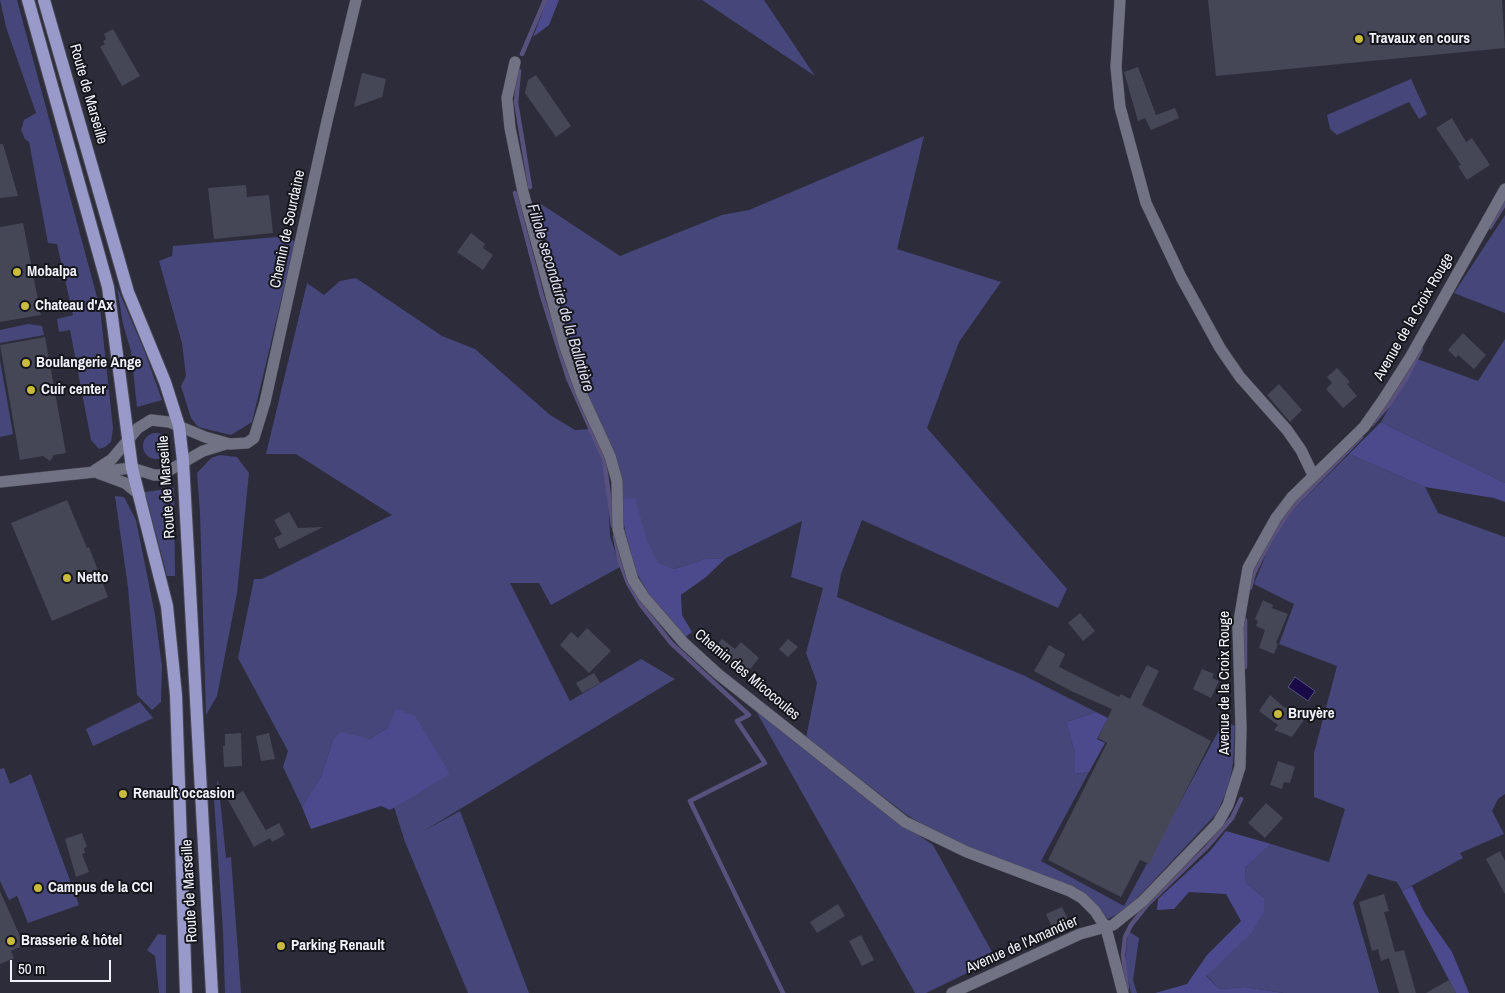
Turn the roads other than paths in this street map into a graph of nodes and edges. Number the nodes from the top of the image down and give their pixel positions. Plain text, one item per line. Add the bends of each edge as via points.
1 (28, 0) edge
2 (44, 0) edge
3 (356, 0) edge
4 (1120, 0) edge
5 (515, 62) dead end
6 (1505, 189) edge
7 (179, 426) junction
8 (128, 439) junction
9 (230, 444) junction
10 (183, 461) junction
11 (132, 468) junction
12 (92, 472) junction
13 (1313, 475) junction
14 (0, 482) edge
15 (140, 495) junction
16 (1106, 928) junction
17 (186, 993) edge
18 (212, 993) edge
19 (952, 993) edge
20 (1124, 993) edge

1 - 8 main road, Route de Marseille via 108,287
2 - 7 main road, Route de Marseille via 128,292 166,382
3 - 9 street, Chemin de Sourdaine via 266,402 254,438 247,443
4 - 13 street via 1116,67 1120,107 1146,202 1181,277 1220,348 1287,430
5 - 16 street, Chemin des Micocoules via 508,98 510,128 523,192 565,347 582,395 610,456 617,481 618,529 633,580 644,597 718,674 906,822 967,852 1070,890 1082,898
6 - 13 street, Avenue de la Croix Rouge via 1383,400 1364,427
7 - 8 street via 151,420
7 - 9 street, Chemin de Sourdaine
7 - 10 main road, Route de Marseille
8 - 11 main road, Route de Marseille
8 - 12 street via 112,458
9 - 10 street, Chemin de Sourdaine via 203,450
10 - 11 street via 161,475
10 - 18 main road, Route de Marseille
11 - 12 street
11 - 15 main road, Route de Marseille
12 - 14 street
12 - 15 street via 125,484
13 - 16 street, Avenue de la Croix Rouge via 1276,518 1248,568 1238,627 1240,767 1228,806 1218,823 1143,901
15 - 17 main road, Route de Marseille via 156,555 171,634
16 - 19 street, Avenue de l'Amandier via 1080,934
16 - 20 street

